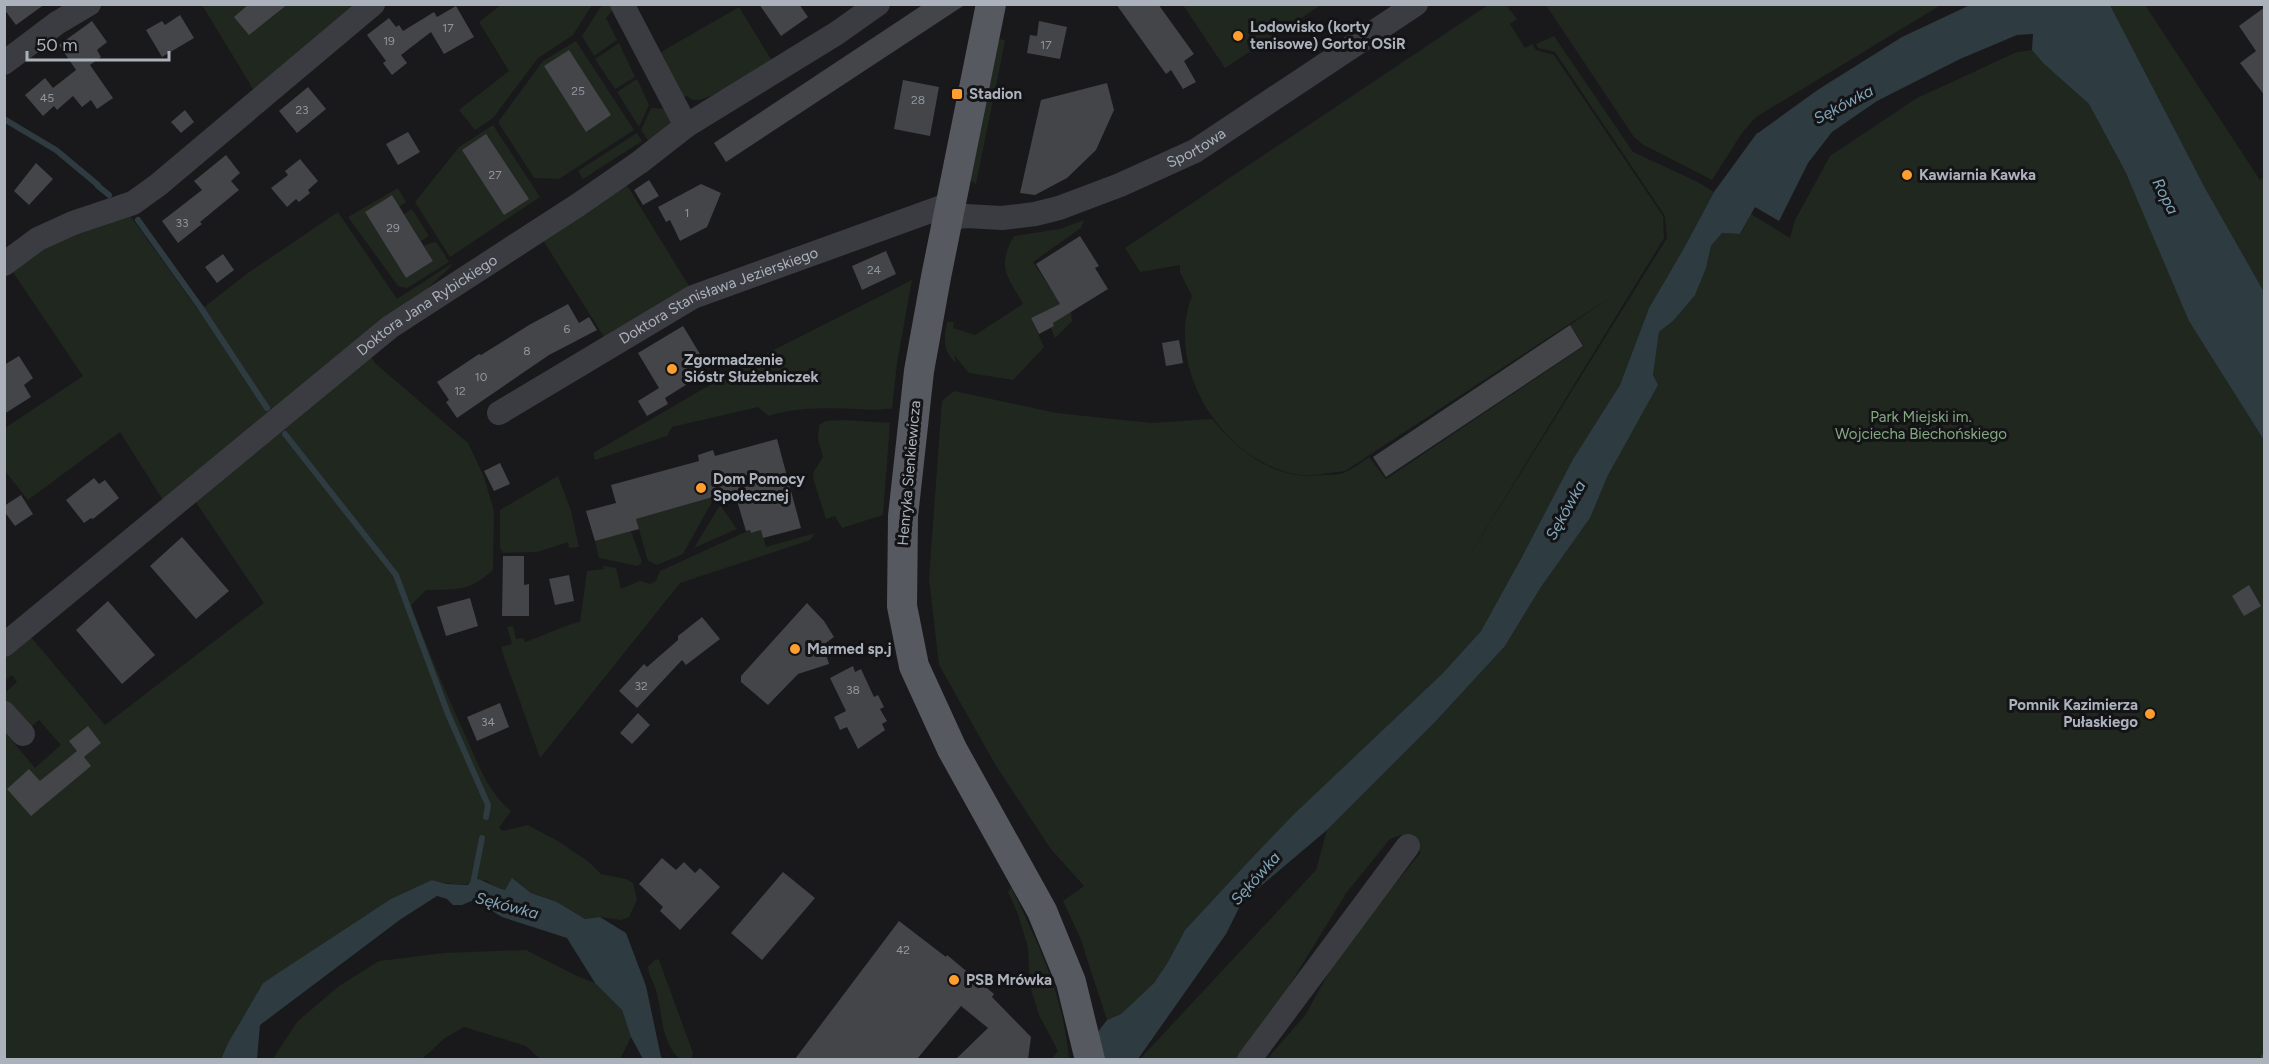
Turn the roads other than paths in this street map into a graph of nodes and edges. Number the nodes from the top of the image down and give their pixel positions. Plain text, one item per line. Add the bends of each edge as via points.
1 (89, 4) edge
2 (373, 4) edge
3 (622, 4) edge
4 (878, 4) edge
5 (991, 4) edge
6 (1416, 4) edge
7 (4, 63) edge
8 (686, 126) junction
9 (949, 211) junction
10 (4, 264) edge
11 (499, 413) dead end
12 (4, 645) edge
13 (4, 713) edge
14 (23, 734) dead end
15 (1408, 846) dead end
16 (1090, 1059) edge
17 (1249, 1059) edge

1 - 7 street
2 - 10 street via 134,203 38,239
3 - 8 street
4 - 8 street, Doktora Jana Rybickiego
5 - 9 main road, Henryka Sienkiewicza
6 - 9 street, Sportowa via 1232,128 1165,165 1087,199 1043,212 1002,218
8 - 12 street, Doktora Jana Rybickiego via 640,162 390,327
9 - 11 street, Doktora Stanisława Jezierskiego via 693,297
9 - 16 main road, Henryka Sienkiewicza via 919,371 903,516 902,606 914,666 952,749 1042,911 1071,982
13 - 14 street
15 - 17 street

